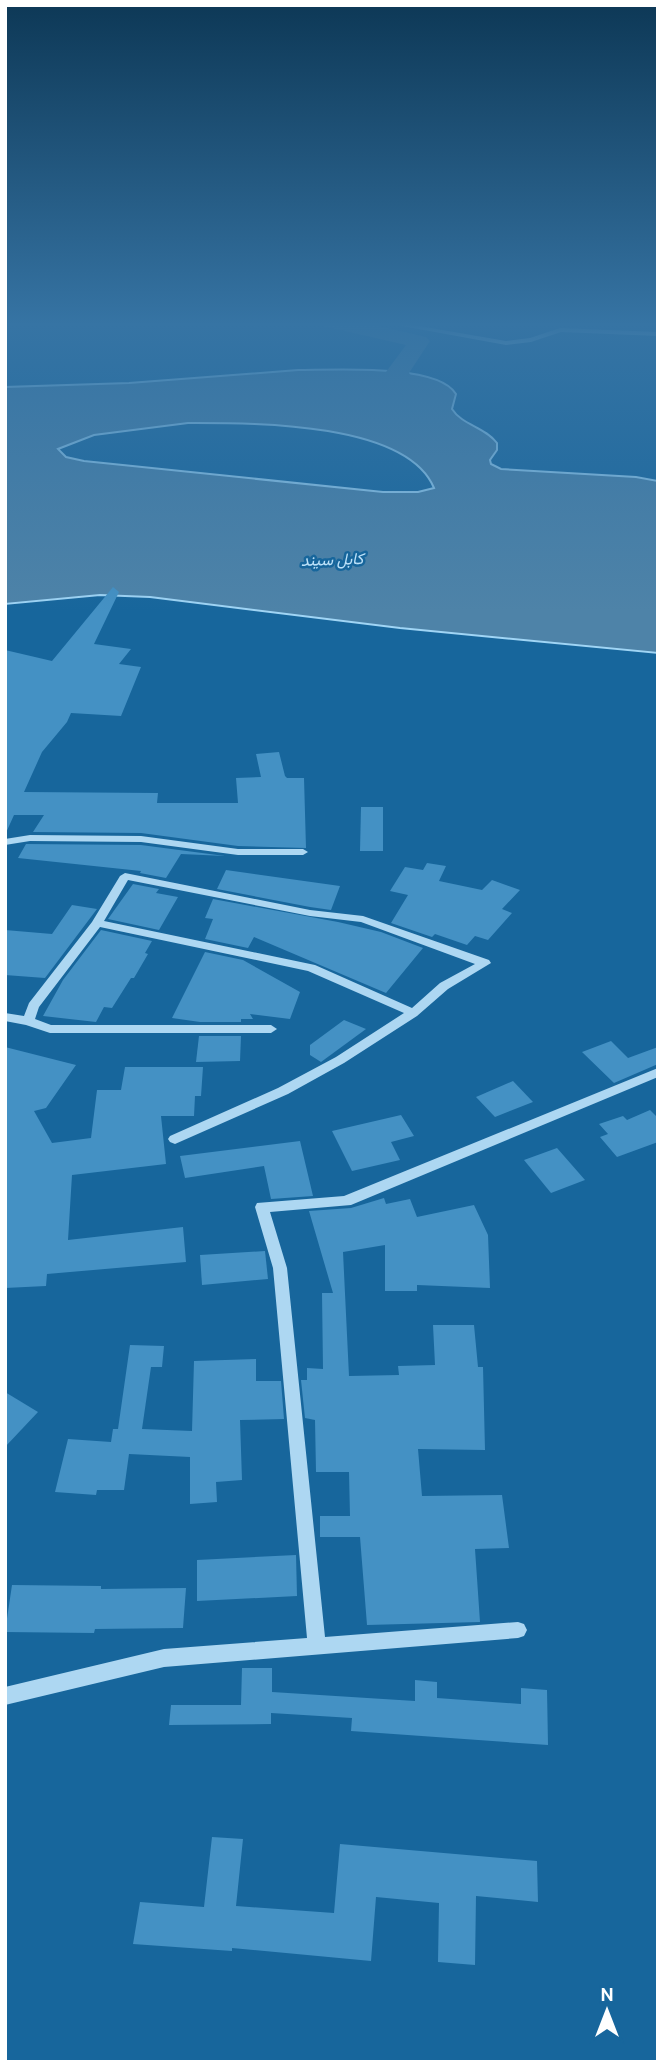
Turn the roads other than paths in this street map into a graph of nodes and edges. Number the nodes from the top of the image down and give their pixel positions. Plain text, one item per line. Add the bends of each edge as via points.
1 (5, 842) edge
2 (303, 852) dead end
3 (97, 923) junction
4 (413, 1013) junction
5 (5, 1017) edge
6 (28, 1021) junction
7 (271, 1029) dead end
8 (658, 1072) edge
9 (174, 1139) dead end
10 (518, 1630) dead end
11 (317, 1646) junction
12 (5, 1696) edge

1 - 2 street via 141,839 238,852
3 - 4 street via 311,968
3 - 4 street via 125,876 362,919 485,963 444,986
3 - 6 street via 33,1006
4 - 9 street via 283,1091
5 - 6 street
6 - 7 street via 50,1029
8 - 11 street via 346,1201 262,1207 280,1268
10 - 11 street
11 - 12 street via 164,1658

